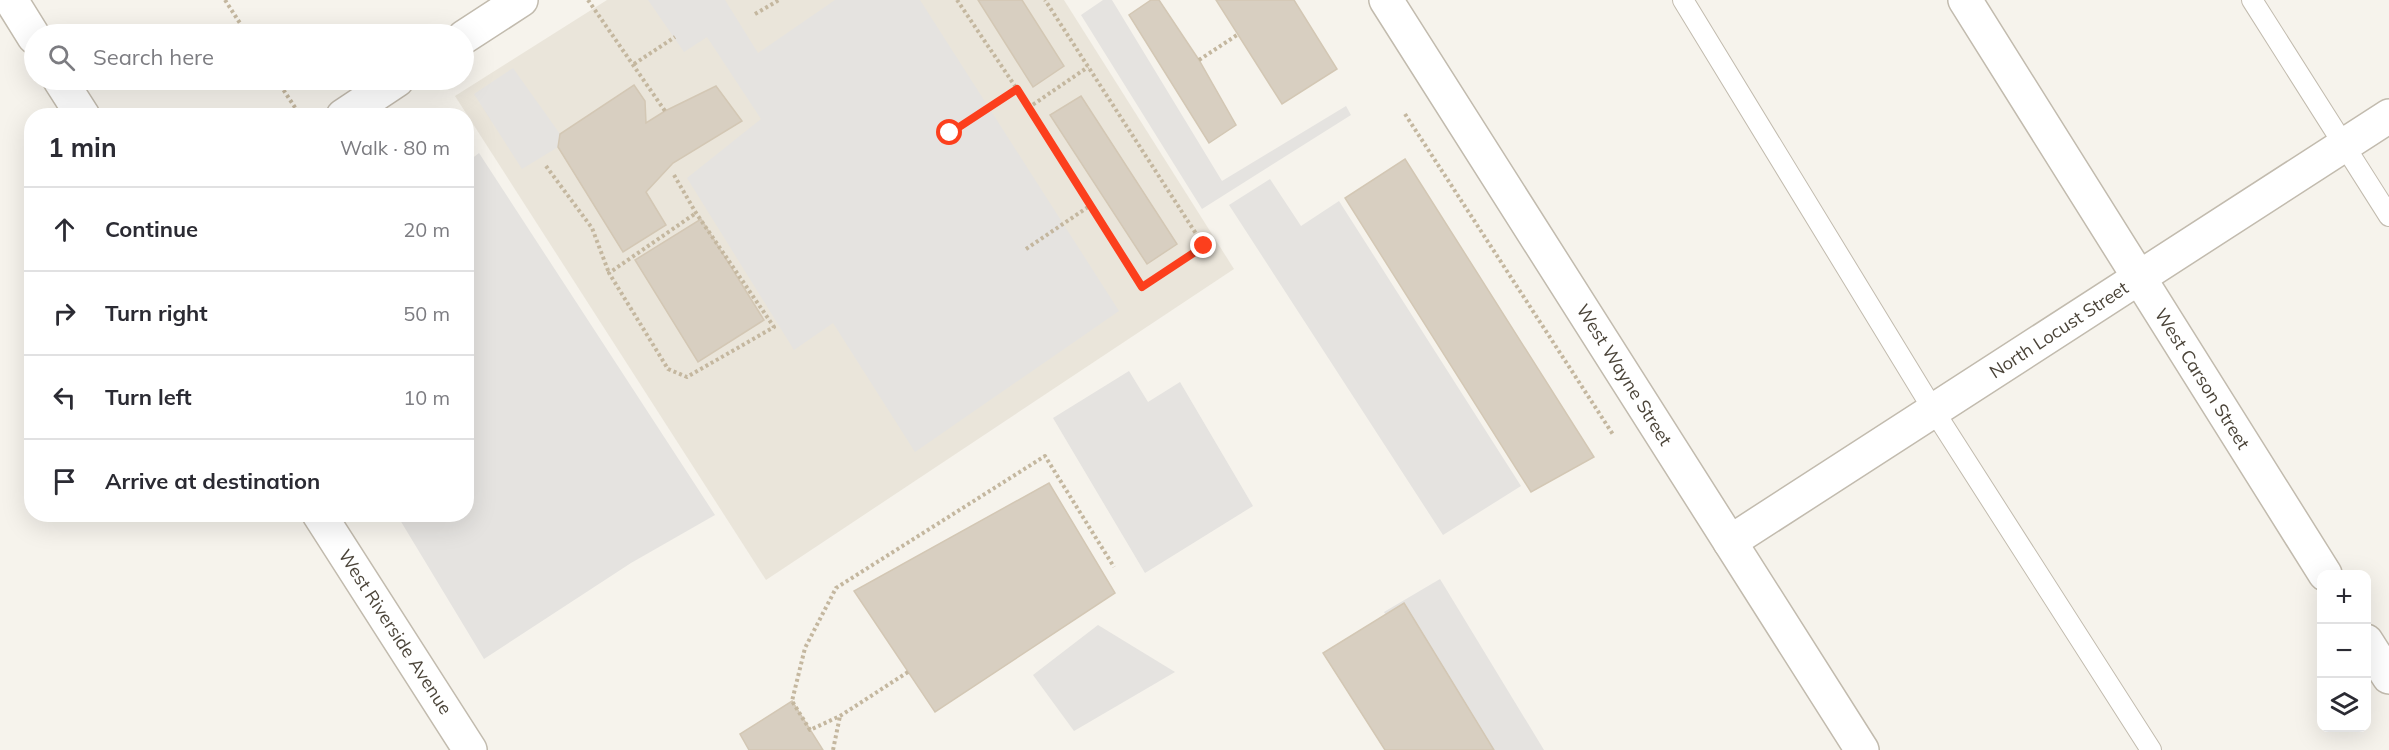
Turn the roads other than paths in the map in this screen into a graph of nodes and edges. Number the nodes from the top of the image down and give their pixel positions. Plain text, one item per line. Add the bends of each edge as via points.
1 (11, 0) edge
2 (521, 0) edge
3 (1386, 0) edge
4 (1683, 0) edge
5 (1965, 0) edge
6 (2252, 0) edge
7 (26, 24) edge
8 (474, 31) edge
9 (66, 90) edge
10 (383, 90) edge
11 (78, 108) edge
12 (355, 108) edge
13 (2389, 116) edge
14 (2344, 145) junction
15 (2389, 216) edge
16 (2138, 278) junction
17 (1934, 411) junction
18 (325, 522) edge
19 (1730, 543) junction
20 (2322, 570) edge
21 (2371, 648) edge
22 (2389, 677) edge
23 (470, 750) edge
24 (1862, 750) edge
25 (2151, 750) edge

1 - 7 street
2 - 8 street
3 - 19 street, West Wayne Street
4 - 17 lane
5 - 16 street, West Carson Street
6 - 14 lane
9 - 11 street
10 - 12 street
13 - 14 street, North Locust Street
14 - 15 lane
14 - 16 street, North Locust Street
16 - 17 street, North Locust Street
16 - 20 street, West Carson Street
17 - 19 street, North Locust Street
17 - 25 lane
18 - 23 street, West Riverside Avenue
19 - 24 street, West Wayne Street
21 - 22 street

